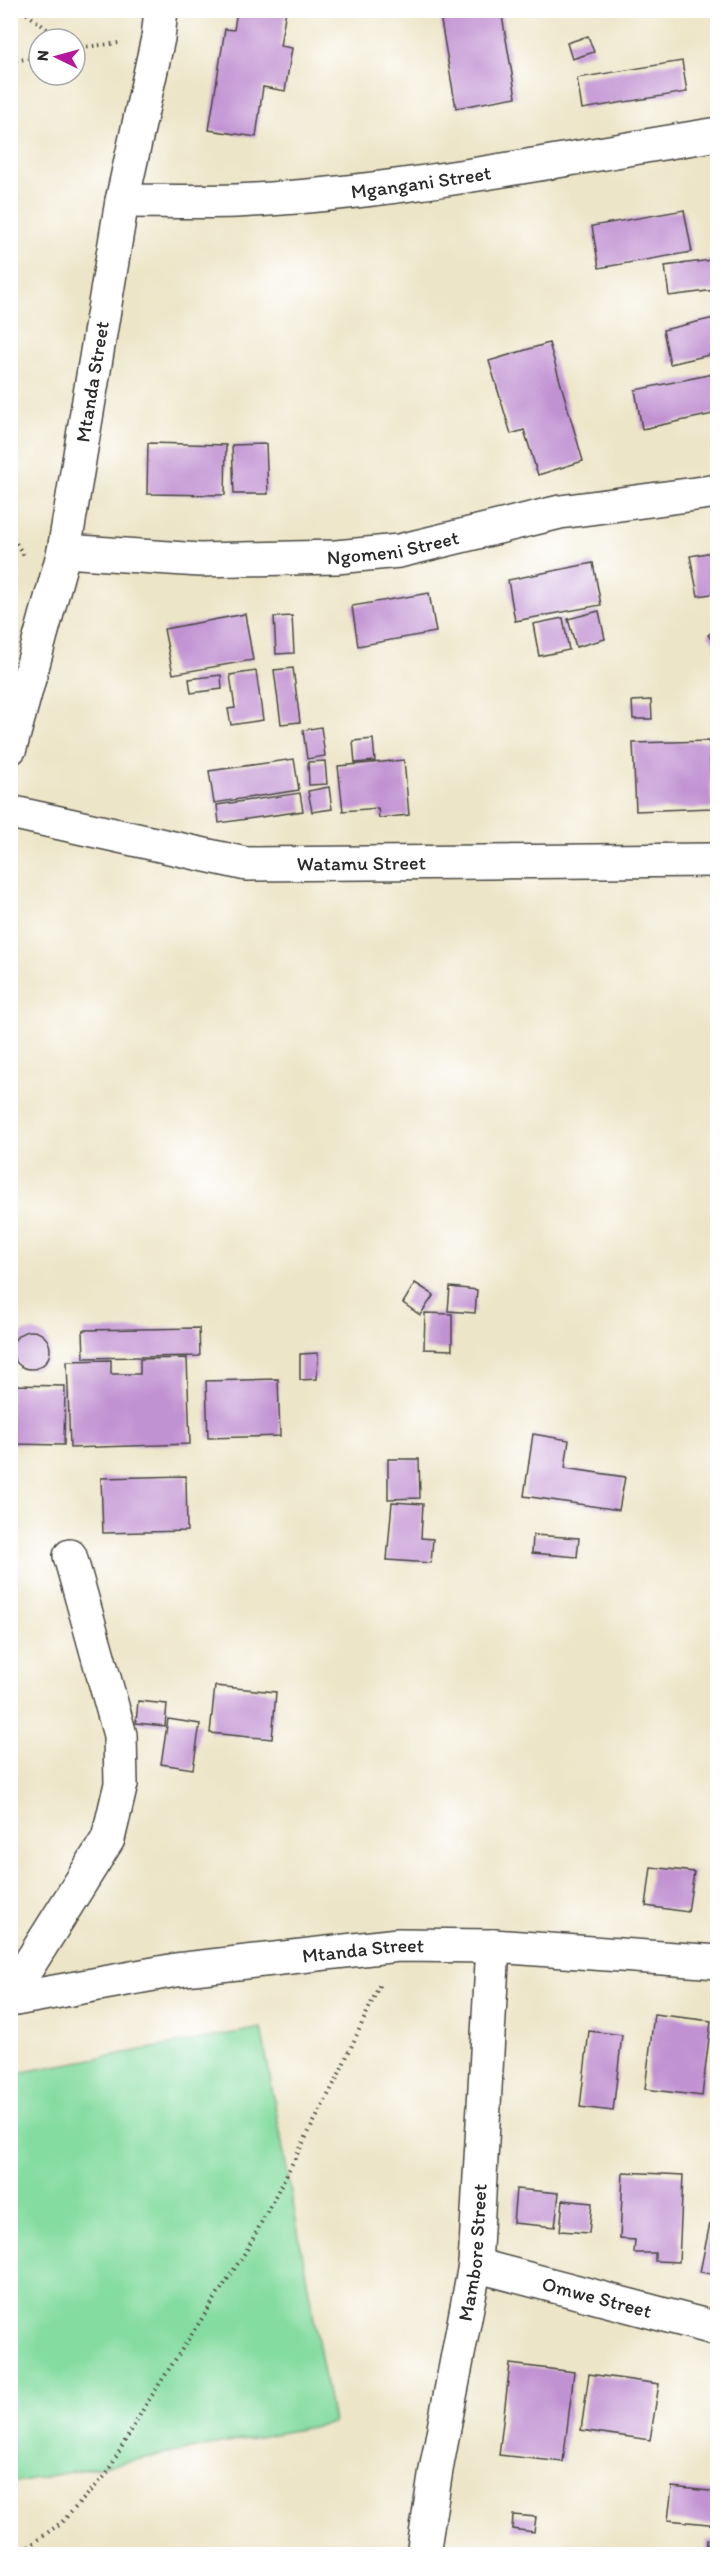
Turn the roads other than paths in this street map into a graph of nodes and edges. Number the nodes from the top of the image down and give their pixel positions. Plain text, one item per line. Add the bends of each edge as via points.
1 (161, 10) edge
2 (717, 134) edge
3 (122, 201) junction
4 (717, 491) edge
5 (64, 551) junction
6 (10, 748) edge
7 (10, 812) edge
8 (717, 860) edge
9 (70, 1556) dead end
10 (493, 1946) junction
11 (717, 1962) edge
12 (10, 1998) edge
13 (475, 2265) junction
14 (717, 2329) edge
15 (423, 2554) edge

1 - 3 street, Mtanda Street
2 - 3 street, Mgangani Street via 312,195 236,201
3 - 5 street, Mtanda Street
4 - 5 street, Ngomeni Street via 560,512 399,551 336,557 200,560
5 - 6 street, Mtanda Street
7 - 8 street, Watamu Street via 246,864
9 - 12 street via 120,1735 121,1784 108,1839
10 - 11 street, Mtanda Street
10 - 12 street, Mtanda Street via 398,1945 176,1970
10 - 13 street, Mambore Street
13 - 14 street, Omwe Street
13 - 15 street, Mambore Street

